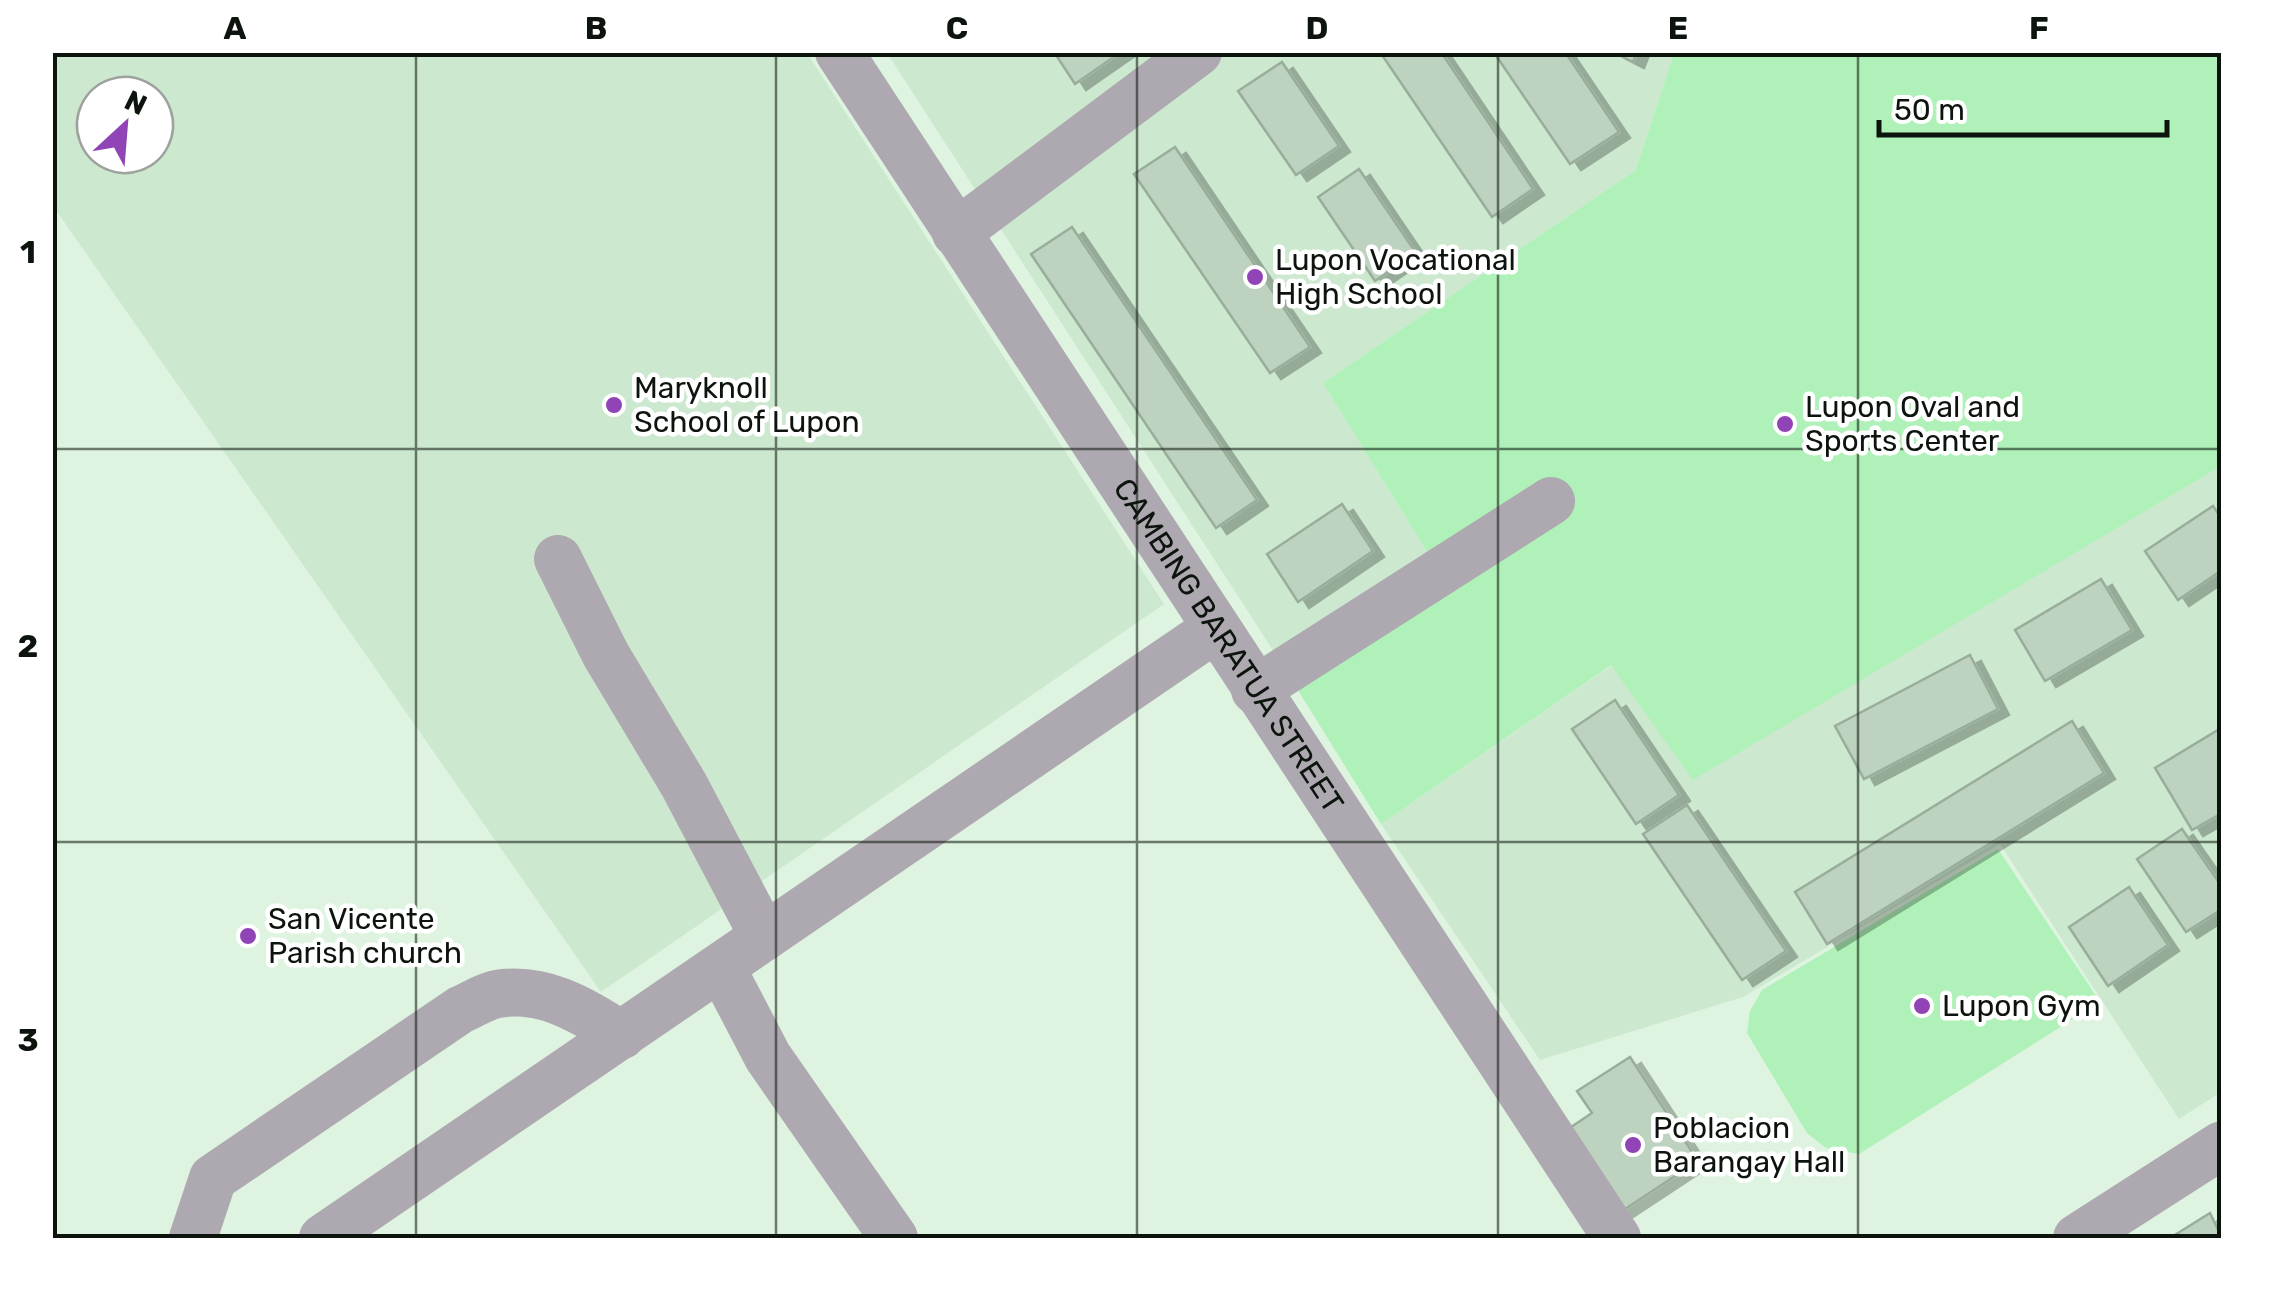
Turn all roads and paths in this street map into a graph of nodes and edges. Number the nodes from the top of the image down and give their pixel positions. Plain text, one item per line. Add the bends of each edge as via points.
1 (840, 52) edge
2 (1198, 52) edge
3 (956, 234) junction
4 (1551, 500) dead end
5 (558, 558) dead end
6 (1215, 629) junction
7 (1255, 690) junction
8 (764, 938) junction
9 (720, 967) junction
10 (622, 1035) junction
11 (2222, 1145) edge
12 (193, 1238) edge
13 (324, 1238) edge
14 (894, 1238) edge
15 (1617, 1238) edge
16 (2078, 1238) edge

1 - 3 street, CAMBING BARATUA STREET
2 - 3 street
3 - 6 street, CAMBING BARATUA STREET
4 - 7 street
5 - 8 street
6 - 7 street, CAMBING BARATUA STREET
6 - 8 street
7 - 15 street, CAMBING BARATUA STREET
8 - 9 street
9 - 10 street
9 - 14 street via 768,1057
10 - 12 street via 574,1005 537,994 494,994 460,1010 213,1178
10 - 13 street
11 - 16 street

